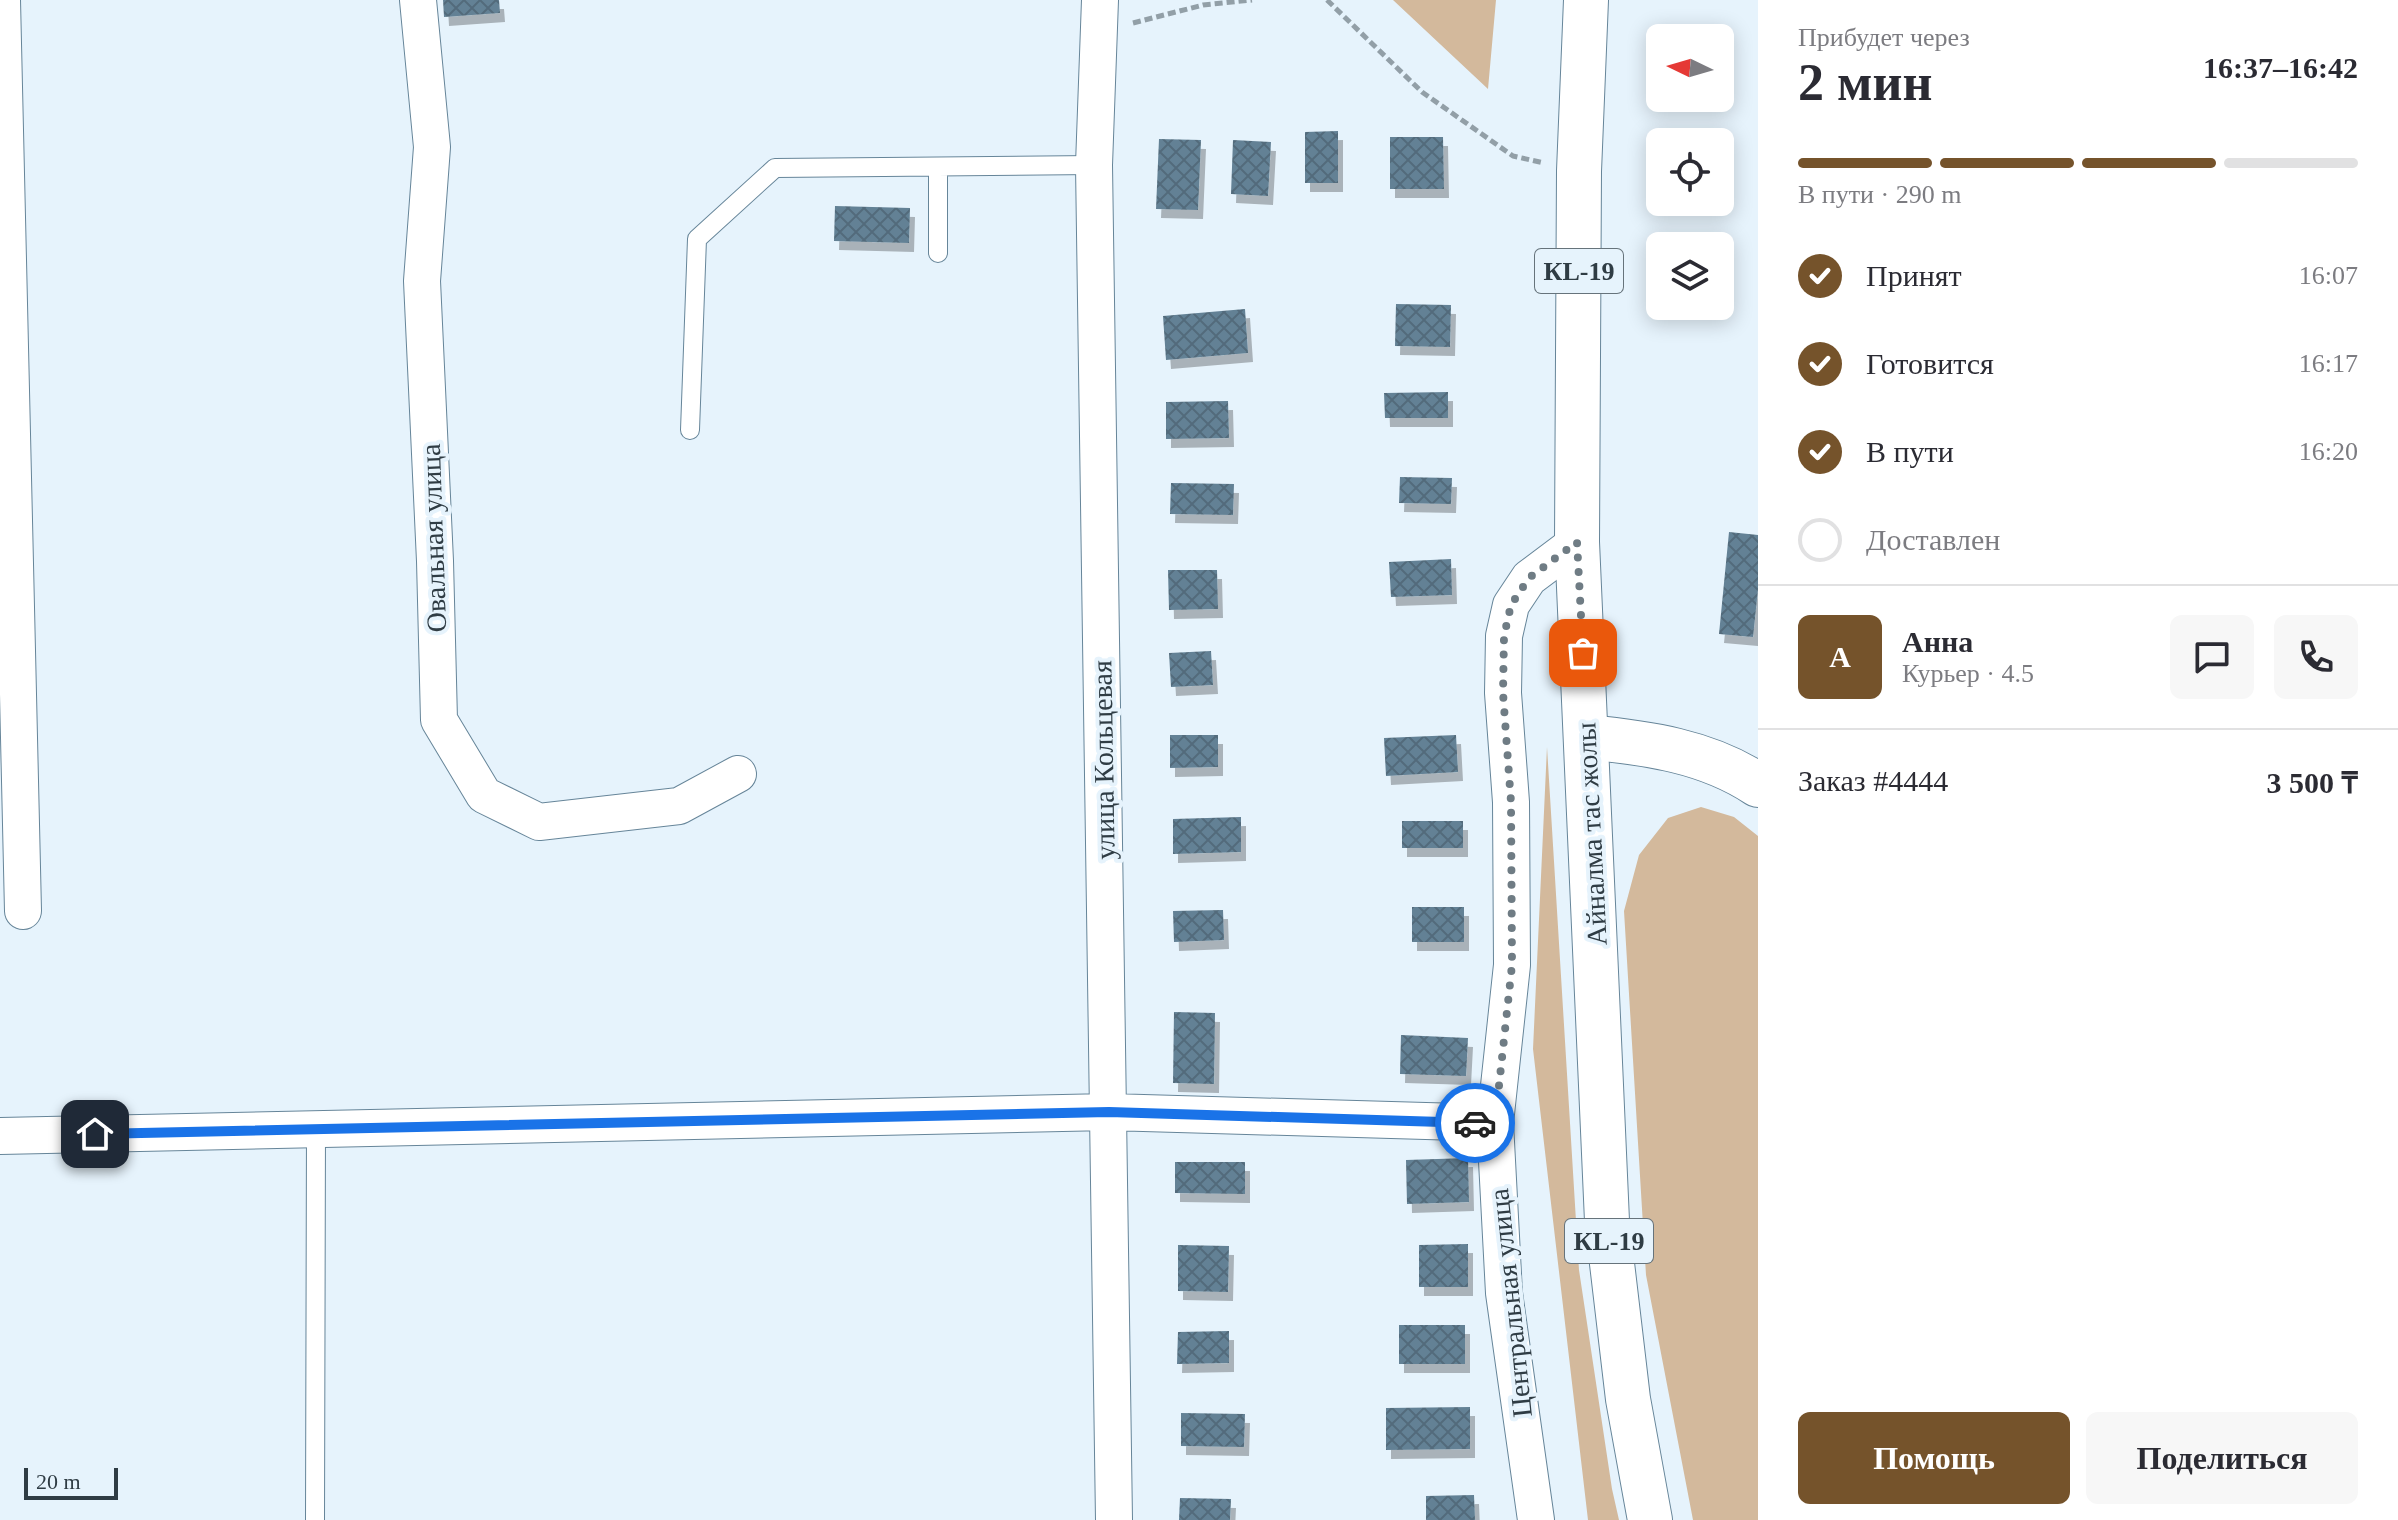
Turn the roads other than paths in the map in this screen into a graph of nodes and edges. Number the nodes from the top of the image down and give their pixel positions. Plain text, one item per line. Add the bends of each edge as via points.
1 (2, 0) edge
2 (418, 0) edge
3 (1586, 0) edge
4 (1098, 16) edge
5 (1094, 165) junction
6 (938, 167) junction
7 (938, 253) dead end
8 (690, 430) dead end
9 (1577, 542) junction
10 (1587, 737) junction
11 (738, 774) dead end
12 (1758, 785) edge
13 (23, 911) dead end
14 (1109, 1112) junction
15 (1495, 1123) junction
16 (316, 1129) junction
17 (0, 1136) edge
18 (315, 1520) edge
19 (1114, 1520) edge
20 (1536, 1520) edge
21 (1650, 1520) edge

1 - 13 street
2 - 11 street, Овальная улица via 432,147 422,281 439,720 484,795 539,822 679,806
3 - 9 main road, Айналма тас жолы / КL-19 via 1579,171
4 - 5 street, улица Кольцевая
5 - 6 lane
5 - 14 street, улица Кольцевая
6 - 7 lane
6 - 8 lane via 775,168 697,239
9 - 10 main road, Айналма тас жолы / КL-19
9 - 15 street, Центральная улица via 1529,578 1511,605 1504,636 1512,965
10 - 12 main road via 1676,749 1718,763
10 - 21 main road, Айналма тас жолы / КL-19 via 1607,1221 1628,1399
14 - 15 street
14 - 16 street
14 - 19 street, улица Кольцевая
15 - 20 street, Центральная улица via 1504,1293
16 - 17 street
16 - 18 lane

